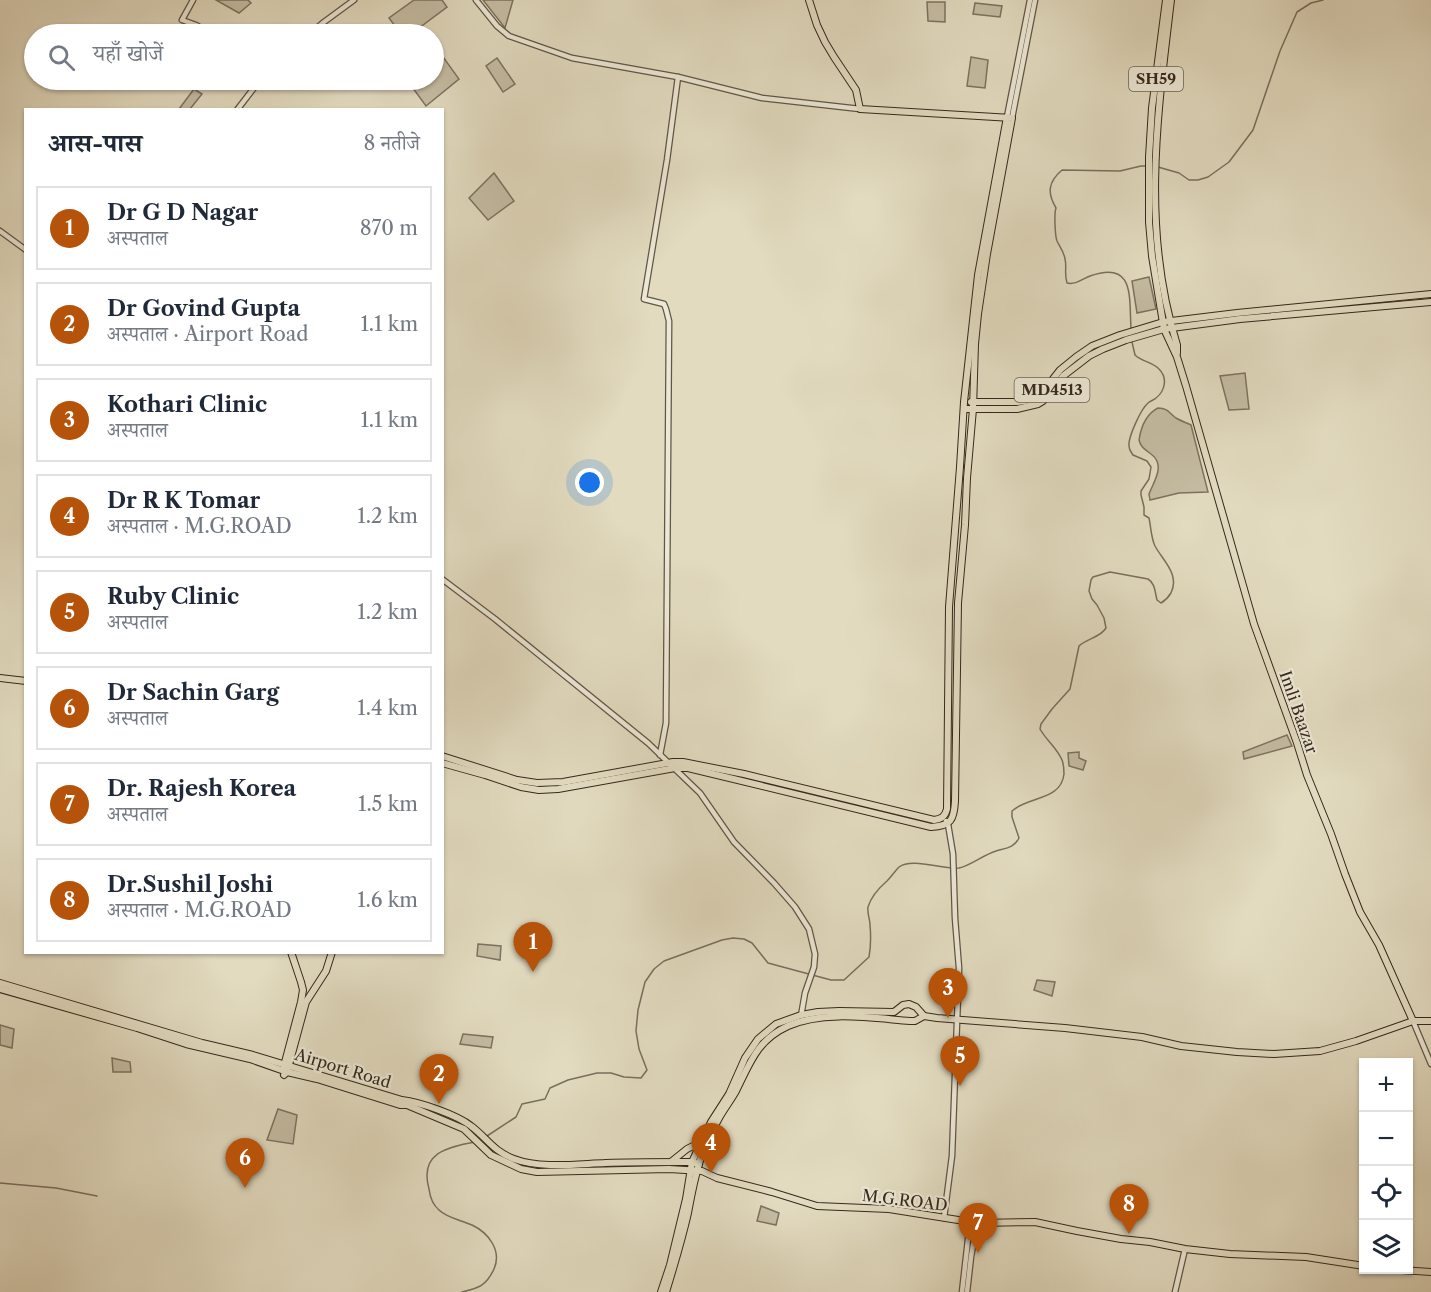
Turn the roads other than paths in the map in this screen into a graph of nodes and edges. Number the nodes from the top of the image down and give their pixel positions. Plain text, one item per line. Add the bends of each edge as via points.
1 (193, 0) edge
2 (354, 0) edge
3 (476, 0) edge
4 (809, 0) edge
5 (1030, 0) edge
6 (1035, 0) edge
7 (1166, 0) edge
8 (1171, 0) edge
9 (193, 24) edge
10 (322, 24) edge
11 (1024, 39) junction
12 (678, 77) junction
13 (252, 90) edge
14 (239, 108) edge
15 (860, 109) junction
16 (1009, 117) junction
17 (1152, 156) junction
18 (0, 231) edge
19 (24, 249) edge
20 (1431, 294) edge
21 (1431, 302) edge
22 (1167, 325) junction
23 (964, 405) junction
24 (973, 406) junction
25 (444, 581) edge
26 (0, 678) edge
27 (24, 681) edge
28 (660, 755) junction
29 (444, 757) edge
30 (668, 763) junction
31 (444, 764) edge
32 (675, 768) junction
33 (942, 817) junction
34 (948, 824) junction
35 (292, 954) edge
36 (331, 954) edge
37 (0, 983) edge
38 (0, 989) edge
39 (924, 1016) junction
40 (800, 1018) junction
41 (958, 1020) junction
42 (1413, 1021) junction
43 (1431, 1021) edge
44 (1431, 1064) edge
45 (286, 1068) junction
46 (702, 1142) junction
47 (487, 1147) junction
48 (672, 1162) junction
49 (696, 1168) junction
50 (944, 1218) junction
51 (974, 1223) junction
52 (1185, 1249) junction
53 (1359, 1265) edge
54 (1413, 1270) edge
55 (1431, 1272) edge
56 (661, 1292) edge
57 (666, 1292) edge
58 (962, 1292) edge
59 (967, 1292) edge
60 (1175, 1292) edge

1 - 9 street via 182,20
2 - 10 street
3 - 12 street via 511,37 572,58
4 - 15 main road via 825,42 856,90
5 - 11 street
6 - 11 street
7 - 17 main road, SH59 via 1152,108
8 - 17 main road, SH59
11 - 16 street
12 - 15 street via 762,98
12 - 28 street via 644,299 664,304 669,321 666,723
13 - 14 street
15 - 16 main road
16 - 23 main road via 978,275
16 - 24 main road via 978,314
17 - 22 main road, SH59 via 1156,241
18 - 19 street
20 - 22 main road via 1244,312
21 - 22 main road
22 - 24 main road, MD4513 via 1092,346 1053,377 1038,398
22 - 42 main road, Imli Baazar via 1177,345 1177,357 1254,624 1307,775 1360,912
23 - 24 main road, MD4513
23 - 33 main road via 949,607 947,810
24 - 34 main road via 958,603 956,801
25 - 28 street
26 - 27 main road
28 - 30 street
29 - 30 main road via 537,783
30 - 32 street
30 - 33 main road via 692,763 934,820
31 - 32 main road via 539,790
32 - 34 main road via 931,827
32 - 40 street via 700,793 734,842 795,907 809,929 814,967
33 - 34 street
34 - 41 street via 959,968
35 - 45 main road via 303,990
36 - 45 main road via 326,971 306,1002
37 - 45 main road, Airport Road via 253,1055
38 - 45 main road, Airport Road via 186,1044
39 - 40 main road via 915,1021
39 - 40 main road via 909,1004 894,1012 839,1011
39 - 41 main road
40 - 46 main road via 776,1024 753,1045
40 - 49 main road via 771,1035 758,1048
41 - 42 main road via 1065,1028 1181,1046 1274,1053 1334,1048
41 - 50 street via 952,1156
42 - 43 main road
42 - 44 street, Imli Baazar
45 - 47 main road, Airport Road via 470,1129
46 - 48 main road
46 - 49 main road
47 - 48 main road via 526,1163
47 - 49 main road via 491,1155 537,1172
48 - 49 main road
49 - 50 main road, M.G.ROAD via 717,1178 817,1206 889,1209
49 - 56 main road
49 - 57 main road
50 - 51 main road, M.G.ROAD
51 - 52 main road, M.G.ROAD via 1035,1222
51 - 58 street
51 - 59 street
52 - 53 main road, M.G.ROAD via 1305,1257
52 - 60 street
54 - 55 main road

